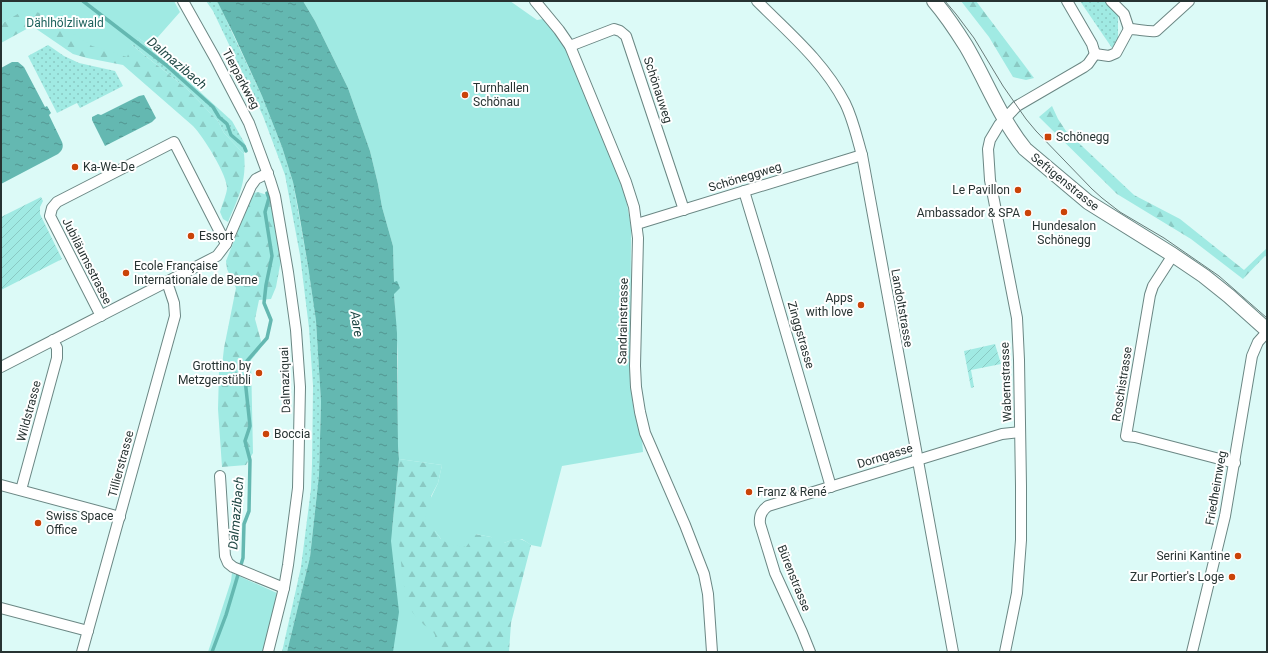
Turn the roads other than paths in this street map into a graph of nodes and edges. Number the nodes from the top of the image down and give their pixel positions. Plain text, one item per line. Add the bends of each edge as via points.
1 (183, 1) edge
2 (535, 1) edge
3 (757, 1) edge
4 (934, 1) edge
5 (1067, 1) edge
6 (1111, 1) edge
7 (1189, 1) edge
8 (1129, 29) junction
9 (570, 46) junction
10 (1095, 54) junction
11 (1004, 118) junction
12 (862, 155) junction
13 (268, 173) junction
14 (744, 191) junction
15 (684, 210) junction
16 (637, 224) junction
17 (226, 244) junction
18 (1173, 255) junction
19 (167, 282) junction
20 (101, 316) junction
21 (1267, 331) edge
22 (53, 340) junction
23 (1, 367) edge
24 (1020, 432) junction
25 (918, 460) junction
26 (1235, 462) junction
27 (220, 476) dead end
28 (1, 485) edge
29 (831, 487) junction
30 (21, 490) junction
31 (762, 513) joint
32 (120, 517) junction
33 (284, 588) junction
34 (1, 608) edge
35 (88, 631) junction
36 (82, 652) edge
37 (268, 652) edge
38 (712, 652) edge
39 (810, 652) edge
40 (953, 652) edge
41 (1005, 652) edge
42 (1192, 652) edge

1 - 13 street, Tierparkweg via 249,123
2 - 9 street, Sandrainstrasse
3 - 12 street, Landoltstrasse via 813,57 837,88 848,110
4 - 11 main road, Seftigenstrasse via 967,47
5 - 10 street via 1092,44
6 - 8 street via 1124,14
7 - 8 street via 1156,31
8 - 10 street via 1116,53 1109,56
9 - 15 street, Schönauweg via 614,29 620,30 626,36
9 - 16 street, Sandrainstrasse via 626,182
10 - 11 street, Wabernstrasse via 1084,67 1017,106
11 - 18 main road, Seftigenstrasse via 1025,149 1077,194
11 - 24 street, Wabernstrasse via 990,140 988,154 990,180 1017,318
12 - 14 street, Schöneggweg
12 - 25 street, Landoltstrasse
13 - 17 street, Jubiläumsstrasse via 256,179 251,186
13 - 33 street, Dalmaziquai via 288,272 300,387 298,488
14 - 15 street, Schöneggweg
14 - 29 street, Zinggstrasse
15 - 16 street, Schöneggweg
16 - 38 street, Sandrainstrasse via 635,366 640,412 645,433 704,574
17 - 19 street, Jubiläumsstrasse via 217,256
17 - 20 street, Jubiläumsstrasse via 174,142 60,201 52,208 52,221
18 - 21 main road, Seftigenstrasse via 1229,296
18 - 26 street, Roschistrasse via 1150,295 1126,436
19 - 20 street, Jubiläumsstrasse
19 - 32 street, Tillierstrasse via 175,306 175,316
20 - 22 street, Jubiläumsstrasse
21 - 26 street, Friedheimweg via 1258,342 1252,356
22 - 23 street, Jubiläumsstrasse
22 - 30 street, Wildstrasse via 57,348 57,358
24 - 25 street, Dorngasse via 1002,434
24 - 41 street, Wabernstrasse via 1021,522 1018,587
25 - 29 street, Dorngasse
25 - 40 street, Landoltstrasse
26 - 42 street, Friedheimweg via 1225,516
27 - 33 street via 225,556 228,564
28 - 30 street
29 - 31 street, Dorngasse via 768,506
30 - 32 street
31 - 39 street, Bürenstrasse via 760,524 775,573
32 - 35 street, Tillierstrasse
33 - 37 street, Dalmaziquai
34 - 35 street
35 - 36 street, Tillierstrasse

